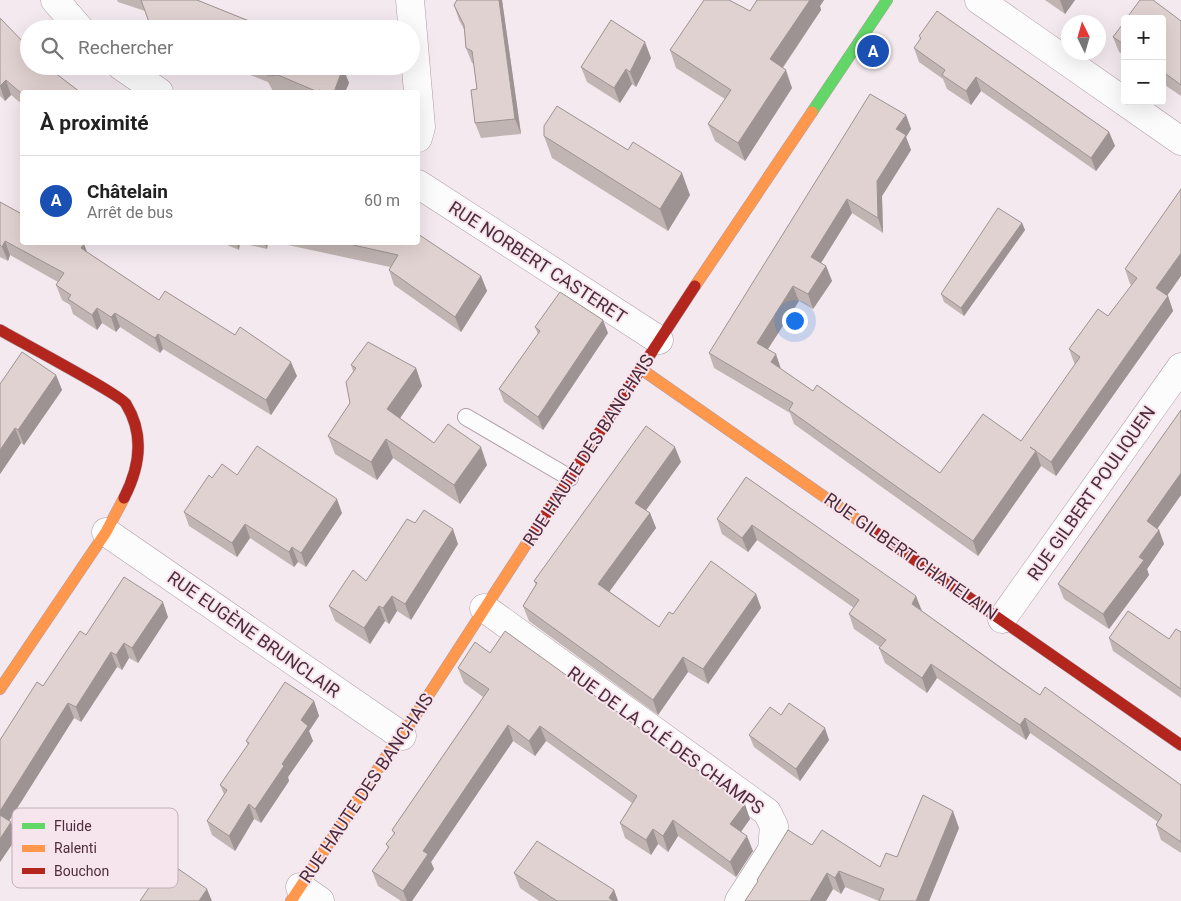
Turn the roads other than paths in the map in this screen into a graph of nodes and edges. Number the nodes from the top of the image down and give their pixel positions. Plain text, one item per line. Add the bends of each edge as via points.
1 (54, 0) edge
2 (410, 0) edge
3 (887, 0) edge
4 (979, 0) edge
5 (72, 20) edge
6 (412, 20) edge
7 (134, 75) edge
8 (416, 75) edge
9 (156, 90) edge
10 (418, 90) edge
11 (420, 115) edge
12 (420, 131) edge
13 (1181, 141) edge
14 (420, 185) edge
15 (0, 330) edge
16 (659, 340) junction
17 (1181, 367) edge
18 (641, 369) junction
19 (466, 417) dead end
20 (570, 478) junction
21 (106, 532) junction
22 (484, 608) junction
23 (1002, 619) junction
24 (0, 689) edge
25 (402, 736) junction
26 (1181, 745) edge
27 (303, 896) edge
28 (739, 901) edge

1 - 5 street
2 - 6 street
3 - 16 street, RUE HAUTE DES BANCHAIS
4 - 13 street
7 - 9 street
8 - 10 street
11 - 12 street
14 - 16 street, RUE NORBERT CASTERET
15 - 21 street via 125,402 140,441 133,481
16 - 18 street, RUE HAUTE DES BANCHAIS
17 - 23 street, RUE GILBERT POULIQUEN
18 - 20 street, RUE HAUTE DES BANCHAIS
18 - 23 street, RUE GILBERT CHATELAIN
19 - 20 lane
20 - 22 street, RUE HAUTE DES BANCHAIS
21 - 24 street
21 - 25 street, RUE EUGÈNE BRUNCLAIR
22 - 25 street, RUE HAUTE DES BANCHAIS
22 - 28 street, RUE DE LA CLÉ DES CHAMPS via 767,812 774,826 772,850
23 - 26 street, RUE GILBERT CHATELAIN
25 - 27 street, RUE HAUTE DES BANCHAIS via 387,755

